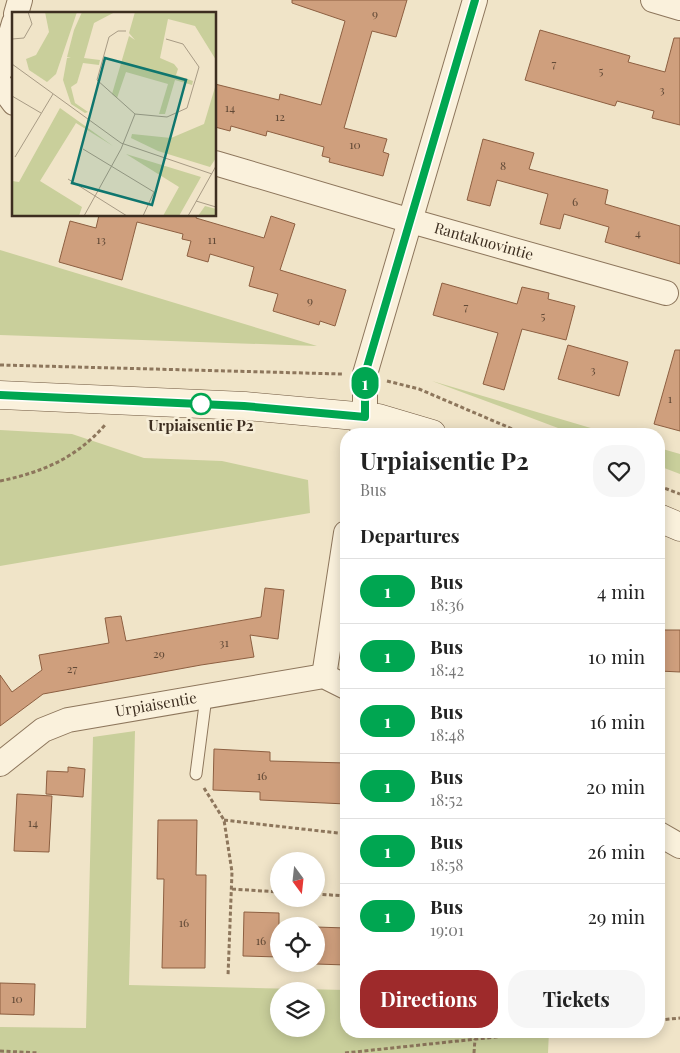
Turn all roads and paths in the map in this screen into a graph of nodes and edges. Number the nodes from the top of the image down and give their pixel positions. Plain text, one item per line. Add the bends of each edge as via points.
1 (475, 0) edge
2 (653, 0) edge
3 (680, 8) edge
4 (12, 30) edge
5 (0, 71) edge
6 (0, 84) edge
7 (12, 101) edge
8 (216, 163) edge
9 (411, 221) junction
10 (666, 293) dead end
11 (0, 365) edge
12 (365, 374) junction
13 (0, 395) edge
14 (126, 401) junction
15 (363, 425) edge
16 (412, 428) edge
17 (510, 428) edge
18 (0, 481) edge
19 (665, 488) edge
20 (680, 494) edge
21 (665, 521) edge
22 (680, 527) edge
23 (340, 571) edge
24 (324, 676) junction
25 (340, 684) edge
26 (206, 697) junction
27 (0, 764) edge
28 (196, 774) joint
29 (224, 820) junction
30 (340, 833) edge
31 (665, 837) edge
32 (680, 846) edge
33 (232, 889) junction
34 (270, 891) edge
35 (325, 895) edge
36 (340, 896) edge
37 (228, 976) dead end
38 (680, 1018) edge
39 (665, 1019) edge
40 (485, 1038) edge
41 (475, 1039) junction
42 (0, 1051) edge
43 (362, 1052) edge
44 (39, 1053) edge
45 (345, 1053) edge
46 (474, 1053) edge

1 - 9 street
2 - 3 street
4 - 5 street
6 - 7 street
8 - 9 street, Rantakuovintie
9 - 10 street, Rantakuovintie
9 - 12 street
11 - 12 path
12 - 15 street
12 - 17 path via 419,389
13 - 14 street
14 - 15 street via 244,406
14 - 18 path via 74,454 28,475
15 - 16 street via 378,418
19 - 20 path
21 - 22 street
23 - 24 street
24 - 25 street
24 - 26 street, Urpiaisentie
26 - 27 street, Urpiaisentie via 68,720 43,730
26 - 28 lane
28 - 29 path
29 - 30 path
29 - 33 path
31 - 32 street
33 - 34 path
33 - 37 path
35 - 36 path
38 - 39 path
40 - 41 path
41 - 43 path
41 - 46 path
42 - 44 path
43 - 45 path

